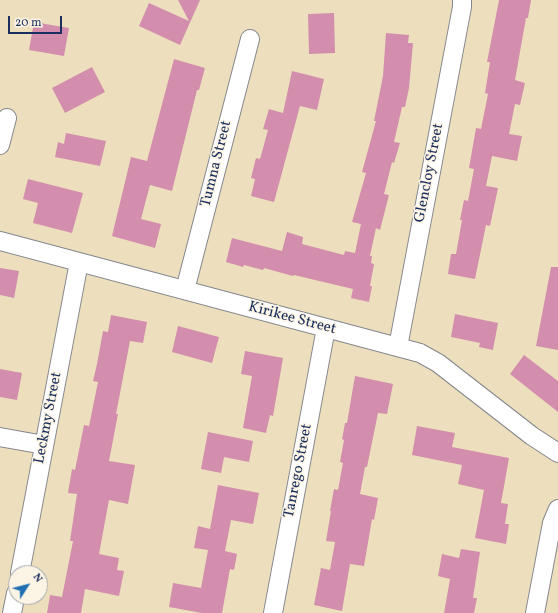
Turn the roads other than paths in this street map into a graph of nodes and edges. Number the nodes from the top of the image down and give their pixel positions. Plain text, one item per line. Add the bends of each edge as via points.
1 (462, 0) edge
2 (250, 39) dead end
3 (7, 118) dead end
4 (0, 145) edge
5 (0, 241) edge
6 (80, 262) junction
7 (185, 290) junction
8 (326, 328) junction
9 (398, 347) junction
10 (0, 438) edge
11 (44, 445) junction
12 (558, 453) edge
13 (558, 509) edge
14 (22, 565) edge
15 (273, 613) edge
16 (535, 613) edge

1 - 9 street, Glencloy Street
2 - 7 street, Tumna Street
3 - 4 street
5 - 6 street, Kirikee Street
6 - 7 street, Kirikee Street
6 - 11 street, Leckmy Street
7 - 8 street, Kirikee Street
8 - 9 street, Kirikee Street
8 - 15 street, Tanrego Street
9 - 12 street, Kirikee Street via 420,353 438,363
10 - 11 street
11 - 14 street, Leckmy Street
13 - 16 street via 552,524

